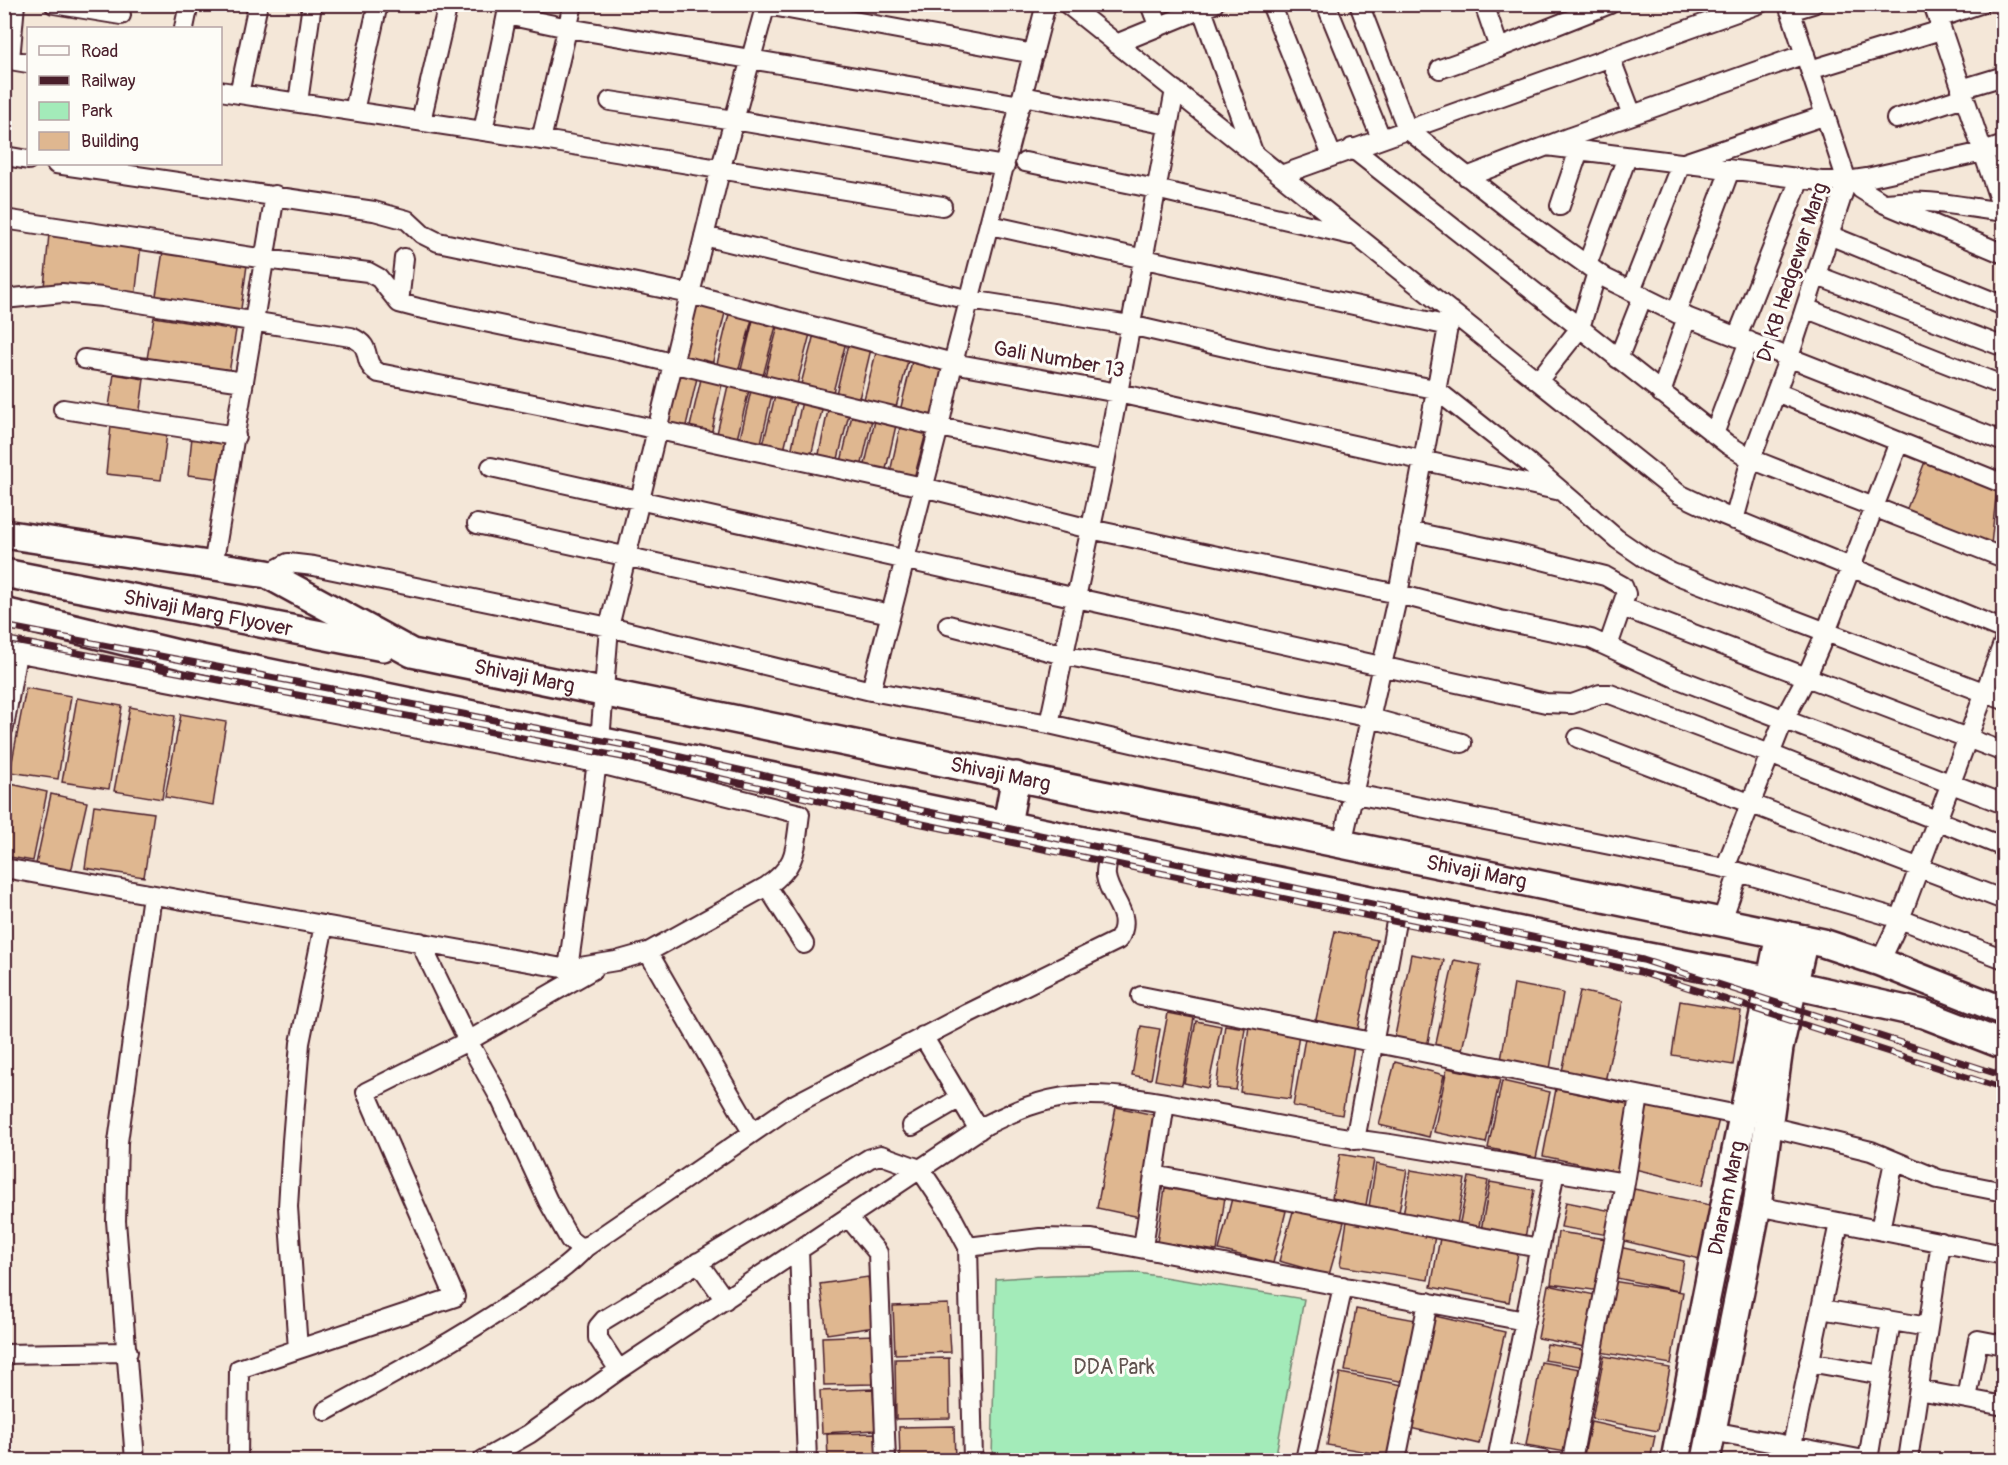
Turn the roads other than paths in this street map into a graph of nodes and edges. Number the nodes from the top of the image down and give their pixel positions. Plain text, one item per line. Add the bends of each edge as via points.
1 (15, 4) edge
2 (54, 4) edge
3 (189, 4) edge
4 (258, 4) edge
5 (312, 4) edge
6 (378, 4) edge
7 (448, 4) edge
8 (573, 4) edge
9 (762, 4) edge
10 (1046, 4) edge
11 (1067, 4) edge
12 (1150, 4) edge
13 (1271, 4) edge
14 (1326, 4) edge
15 (1359, 4) edge
16 (1484, 4) edge
17 (1610, 4) edge
18 (1759, 4) edge
19 (1813, 4) edge
20 (1980, 4) edge
21 (766, 5) edge
22 (1205, 6) edge
23 (1789, 8) edge
24 (508, 10) edge
25 (121, 16) edge
26 (1937, 18) edge
27 (1158, 26) junction
28 (184, 27) edge
29 (568, 28) junction
30 (1116, 44) junction
31 (1499, 48) junction
32 (1034, 54) junction
33 (1610, 57) junction
34 (751, 58) junction
35 (7, 60) edge
36 (1808, 62) junction
37 (27, 63) edge
38 (1440, 69) dead end
39 (2004, 75) edge
40 (1174, 90) junction
41 (222, 91) edge
42 (1963, 93) junction
43 (239, 94) junction
44 (610, 101) dead end
45 (1022, 101) junction
46 (298, 102) junction
47 (354, 111) junction
48 (1632, 115) junction
49 (1826, 115) junction
50 (734, 120) junction
51 (1896, 120) dead end
52 (421, 121) junction
53 (1168, 125) junction
54 (1407, 129) junction
55 (483, 131) junction
56 (1381, 138) junction
57 (541, 140) junction
58 (2004, 145) edge
59 (1547, 146) junction
60 (1352, 148) junction
61 (1579, 150) junction
62 (1983, 152) junction
63 (1254, 154) junction
64 (1332, 156) junction
65 (1627, 157) junction
66 (1025, 162) dead end
67 (1680, 164) junction
68 (63, 165) edge
69 (1005, 166) junction
70 (1730, 170) junction
71 (720, 171) junction
72 (1281, 175) junction
73 (1467, 177) junction
74 (1800, 179) junction
75 (1850, 181) junction
76 (1156, 189) junction
77 (275, 195) junction
78 (1885, 204) junction
79 (942, 206) dead end
80 (1560, 206) dead end
81 (2003, 213) edge
82 (4, 219) edge
83 (990, 225) junction
84 (1829, 235) junction
85 (704, 236) junction
86 (1357, 236) junction
87 (2004, 254) edge
88 (404, 258) dead end
89 (265, 259) junction
90 (1143, 259) junction
91 (1592, 268) junction
92 (1815, 275) junction
93 (1637, 293) junction
94 (690, 294) junction
95 (4, 299) edge
96 (970, 300) junction
97 (399, 303) junction
98 (2004, 306) edge
99 (1805, 308) junction
100 (1682, 315) junction
101 (1450, 319) junction
102 (255, 321) junction
103 (1130, 325) junction
104 (1580, 328) junction
105 (1743, 339) junction
106 (2004, 346) edge
107 (1789, 357) junction
108 (1618, 358) junction
109 (84, 359) dead end
110 (672, 363) junction
111 (953, 363) junction
112 (1538, 381) junction
113 (244, 382) junction
114 (2004, 386) edge
115 (1435, 389) junction
116 (1776, 392) junction
117 (1118, 393) junction
118 (1661, 393) junction
119 (63, 409) dead end
120 (939, 427) junction
121 (655, 431) junction
122 (1714, 434) junction
123 (236, 436) junction
124 (1899, 442) junction
125 (2004, 442) edge
126 (1422, 459) junction
127 (1751, 459) junction
128 (1105, 462) junction
129 (491, 467) dead end
130 (2004, 484) edge
131 (923, 487) junction
132 (1561, 491) junction
133 (639, 500) junction
134 (1875, 507) junction
135 (1734, 520) junction
136 (477, 524) dead end
137 (1090, 529) junction
138 (1409, 531) junction
139 (4, 534) edge
140 (626, 556) junction
141 (2004, 558) edge
142 (905, 559) junction
143 (213, 566) junction
144 (1852, 568) junction
145 (4, 573) edge
146 (267, 574) junction
147 (1398, 594) junction
148 (1076, 597) junction
149 (1622, 607) junction
150 (4, 612) edge
151 (890, 614) junction
152 (948, 625) dead end
153 (609, 627) junction
154 (2004, 630) edge
155 (1826, 632) junction
156 (2004, 642) edge
157 (1608, 646) junction
158 (11, 652) edge
159 (412, 653) junction
160 (1064, 655) junction
161 (1382, 665) junction
162 (1806, 678) junction
163 (871, 691) junction
164 (602, 692) junction
165 (1984, 692) junction
166 (2004, 700) edge
167 (1371, 718) junction
168 (1784, 719) junction
169 (1049, 724) junction
170 (4, 727) edge
171 (1578, 738) dead end
172 (1968, 738) junction
173 (1462, 743) dead end
174 (598, 752) junction
175 (2004, 752) edge
176 (1770, 754) junction
177 (1016, 776) junction
178 (790, 780) junction
179 (1950, 783) junction
180 (1354, 794) junction
181 (1751, 802) junction
182 (2004, 804) edge
183 (787, 810) junction
184 (1936, 821) junction
185 (1008, 824) junction
186 (1342, 844) junction
187 (1112, 847) junction
188 (2004, 847) edge
189 (1919, 867) junction
190 (4, 868) edge
191 (1732, 870) junction
192 (767, 886) junction
193 (152, 895) junction
194 (2004, 900) edge
195 (1398, 906) junction
196 (1900, 919) junction
197 (1721, 923) junction
198 (324, 925) junction
199 (1792, 937) junction
200 (420, 942) junction
201 (804, 944) dead end
202 (648, 952) junction
203 (2004, 959) edge
204 (1881, 962) junction
205 (606, 963) junction
206 (568, 969) junction
207 (1783, 983) junction
208 (1141, 996) dead end
209 (2004, 1011) edge
210 (923, 1036) junction
211 (468, 1041) junction
212 (1373, 1043) junction
213 (2004, 1045) edge
214 (1639, 1096) junction
215 (960, 1098) junction
216 (1165, 1103) junction
217 (1743, 1116) junction
218 (912, 1126) dead end
219 (1768, 1126) junction
220 (979, 1130) junction
221 (752, 1132) junction
222 (1355, 1140) junction
223 (1894, 1161) junction
224 (920, 1169) junction
225 (1555, 1171) junction
226 (1154, 1175) junction
227 (1624, 1183) junction
228 (2004, 1192) edge
229 (1757, 1206) junction
230 (848, 1217) junction
231 (1839, 1223) junction
232 (1880, 1230) junction
233 (1941, 1242) junction
234 (586, 1247) junction
235 (968, 1247) junction
236 (1143, 1247) junction
237 (1539, 1248) junction
238 (799, 1250) junction
239 (2004, 1255) edge
240 (698, 1263) junction
241 (1343, 1286) junction
242 (724, 1300) junction
243 (1428, 1302) junction
244 (1821, 1309) junction
245 (1525, 1321) junction
246 (1892, 1321) junction
247 (1928, 1327) junction
248 (2004, 1345) edge
249 (298, 1349) junction
250 (128, 1352) junction
251 (4, 1354) edge
252 (1809, 1362) junction
253 (619, 1370) junction
254 (1882, 1375) junction
255 (1918, 1390) junction
256 (1967, 1399) junction
257 (2004, 1406) edge
258 (326, 1412) dead end
259 (1712, 1431) junction
260 (1788, 1451) edge
261 (504, 1455) edge
262 (1498, 1456) edge
263 (135, 1461) edge
264 (238, 1461) edge
265 (483, 1461) edge
266 (807, 1461) edge
267 (885, 1461) edge
268 (973, 1461) edge
269 (1305, 1461) edge
270 (1396, 1461) edge
271 (1543, 1461) edge
272 (1572, 1461) edge
273 (1675, 1461) edge
274 (1706, 1461) edge
275 (1866, 1461) edge
276 (1908, 1461) edge

1 - 35 street
2 - 25 street
3 - 28 street
4 - 43 street
5 - 46 street
6 - 47 street
7 - 52 street
8 - 29 street
9 - 21 street
10 - 32 street
11 - 30 street
12 - 27 street
13 - 64 street
14 - 56 street
15 - 54 street
16 - 31 street
17 - 31 street
18 - 33 street
19 - 23 street
20 - 26 street
21 - 32 street
21 - 34 street
22 - 27 street
22 - 63 street
23 - 36 street, Dr KB Hedgewar Marg
24 - 29 street
24 - 55 street
26 - 36 street
26 - 42 street
27 - 30 street
29 - 34 street
29 - 57 street
30 - 40 street
31 - 38 street
32 - 45 street
33 - 48 street
33 - 54 street
34 - 45 street
34 - 50 street
35 - 37 street
36 - 48 street
36 - 49 street, Dr KB Hedgewar Marg
39 - 42 street
40 - 53 street
40 - 63 street
41 - 43 street
42 - 51 street
42 - 62 street
43 - 46 street
44 - 50 street
45 - 53 street
45 - 69 street
46 - 47 street
47 - 52 street
48 - 59 street
49 - 67 street
49 - 75 street, Dr KB Hedgewar Marg
50 - 69 street
50 - 71 street
52 - 55 street
53 - 76 street
54 - 56 street
54 - 73 street
55 - 57 street
56 - 60 street
57 - 71 street
58 - 62 street
59 - 61 street
59 - 73 street
60 - 64 street
60 - 104 street
61 - 65 street
61 - 80 street
62 - 75 street
62 - 81 street
63 - 72 street
64 - 72 street
65 - 67 street
65 - 91 street
66 - 76 street
67 - 70 street
67 - 93 street
68 - 77 street, Gali Number 13
69 - 83 street
70 - 74 street
70 - 100 street
71 - 79 street
71 - 85 street
72 - 86 street
73 - 91 street
74 - 75 street
74 - 105 street
75 - 78 street
75 - 84 street, Dr KB Hedgewar Marg
76 - 86 street
76 - 90 street
77 - 89 street
77 - 94 street, Gali Number 13 via 407,220 438,242
78 - 81 street via 1935,201
78 - 87 street
82 - 89 street
83 - 90 street
83 - 96 street
84 - 92 street, Dr KB Hedgewar Marg
84 - 98 street
85 - 94 street
85 - 96 street
86 - 101 street
88 - 97 street
89 - 97 street via 368,272 379,278
89 - 102 street
90 - 101 street
90 - 103 street
91 - 93 street
91 - 104 street
92 - 99 street, Dr KB Hedgewar Marg
92 - 106 street
93 - 100 street
93 - 108 street
94 - 110 street
94 - 111 street, Gali Number 13
95 - 102 street via 62,293
96 - 103 street
96 - 111 street
97 - 110 street
99 - 107 street, Dr KB Hedgewar Marg
99 - 114 street
100 - 105 street
100 - 118 street
101 - 112 street
101 - 115 street
102 - 113 street
102 - 121 street via 359,340 367,353 367,362 380,373
103 - 115 street
103 - 117 street
104 - 108 street
104 - 112 street
105 - 107 street
105 - 122 street
107 - 116 street, Dr KB Hedgewar Marg
107 - 125 street
108 - 118 street
109 - 113 street
110 - 120 street
110 - 121 street
111 - 117 street, Gali Number 13
111 - 120 street
112 - 135 street via 1679,494
113 - 123 street
115 - 126 street
115 - 132 street
116 - 124 street
116 - 127 street, Dr KB Hedgewar Marg
117 - 126 street, Gali Number 13
117 - 128 street
118 - 122 street
119 - 123 street
120 - 128 street
120 - 131 street
121 - 131 street
121 - 133 street
122 - 127 street
123 - 143 street
124 - 130 street
124 - 134 street
126 - 132 street, Gali Number 13
126 - 138 street
127 - 134 street
127 - 135 street, Dr KB Hedgewar Marg
128 - 137 street
129 - 133 street
131 - 137 street
131 - 142 street
132 - 155 street via 1649,561
133 - 140 street
133 - 142 street
134 - 141 street
134 - 144 street
135 - 144 street
136 - 140 street
137 - 147 street
137 - 148 street
138 - 147 street
138 - 149 street via 1605,576 1623,586 1626,594
139 - 143 main road, Shivaji Marg
140 - 151 street
140 - 153 street
142 - 148 street
142 - 151 street
143 - 146 main road, Shivaji Marg
144 - 154 street
144 - 155 street
145 - 159 main road, Shivaji Marg Flyover
146 - 153 street via 288,563 314,566
146 - 159 main road, Shivaji Marg
147 - 157 street
147 - 161 street
148 - 160 street
148 - 161 street
149 - 157 street
149 - 162 street
150 - 174 main road
151 - 163 street
152 - 160 street
153 - 163 street
153 - 164 street
155 - 162 street
155 - 165 street
156 - 165 street
157 - 168 street via 1676,678
158 - 170 street
158 - 174 street
159 - 164 main road, Shivaji Marg
160 - 167 street
160 - 169 street
161 - 167 street
161 - 176 street via 1546,703 1572,704 1610,694
162 - 168 street
162 - 172 street
163 - 169 street
164 - 174 street
164 - 177 main road, Shivaji Marg
165 - 166 street
165 - 172 street
167 - 173 street
167 - 180 street
168 - 176 street
168 - 179 street
169 - 180 street
171 - 181 street
172 - 175 street
172 - 179 street
174 - 178 main road
174 - 183 street
174 - 206 street
176 - 181 street
176 - 184 street
177 - 185 main road
177 - 186 main road, Shivaji Marg
178 - 183 street
178 - 185 main road
179 - 182 street
179 - 184 street
180 - 186 street
180 - 191 street
181 - 189 street
181 - 191 street
183 - 192 street via 800,814 794,858 779,878
184 - 188 street
184 - 189 street
185 - 187 main road
186 - 197 main road, Shivaji Marg
187 - 195 main road
187 - 210 street via 1106,876 1124,918 1124,932 1119,940
189 - 194 street
189 - 196 street
190 - 193 street
191 - 196 street
191 - 197 street
192 - 201 street
192 - 202 street
193 - 198 street
193 - 250 street via 118,1142 116,1221
195 - 207 main road
195 - 212 street
196 - 203 street
196 - 204 street
197 - 199 main road, Shivaji Marg
198 - 200 street
198 - 249 street via 300,1043 292,1141 288,1207
199 - 204 main road, Shivaji Marg
199 - 207 main road, Dharam Marg
200 - 206 street
200 - 211 street
202 - 205 street
202 - 221 street
204 - 209 main road, Shivaji Marg
205 - 206 street
205 - 211 street
207 - 213 main road via 1924,1014
207 - 217 main road, Dharam Marg
207 - 219 main road, Dharam Marg
208 - 212 street
210 - 215 street
210 - 221 street via 793,1105
211 - 234 street via 570,1240
211 - 249 street via 366,1092 455,1297
212 - 214 street
212 - 222 street
214 - 217 street
214 - 227 street
215 - 218 street
215 - 220 street
216 - 220 street via 1073,1096 1025,1106
216 - 222 street
216 - 226 street
217 - 273 main road, Dharam Marg
219 - 223 street via 1871,1151
219 - 229 main road, Dharam Marg
220 - 224 street
221 - 234 street
222 - 225 street
223 - 228 street via 1938,1179
223 - 232 street
224 - 230 street
224 - 235 street
224 - 240 street via 881,1155 870,1158
225 - 227 street
225 - 237 street
226 - 236 street
226 - 237 street
227 - 272 street
229 - 231 street
229 - 259 main road, Dharam Marg
230 - 238 street
230 - 267 street via 878,1253
231 - 232 street
231 - 244 street
232 - 233 street
233 - 239 street
233 - 247 street
234 - 258 street via 562,1270 474,1328
235 - 236 street via 1040,1238 1092,1239
235 - 268 street
236 - 241 street
237 - 245 street
238 - 242 street
238 - 266 street
240 - 242 street
240 - 253 street via 598,1327 598,1338
241 - 243 street
241 - 269 street
242 - 253 street
243 - 245 street
243 - 270 street
244 - 246 street
244 - 252 street
245 - 262 street
246 - 247 street
246 - 254 street
247 - 255 street
248 - 256 street via 1978,1340
249 - 264 street via 239,1369
250 - 251 street
250 - 263 street
252 - 254 street
252 - 260 street
253 - 261 street
254 - 275 street
255 - 256 street
255 - 276 street
256 - 257 street
259 - 260 street
259 - 274 main road, Dharam Marg
260 - 275 street
261 - 265 street
262 - 271 street

